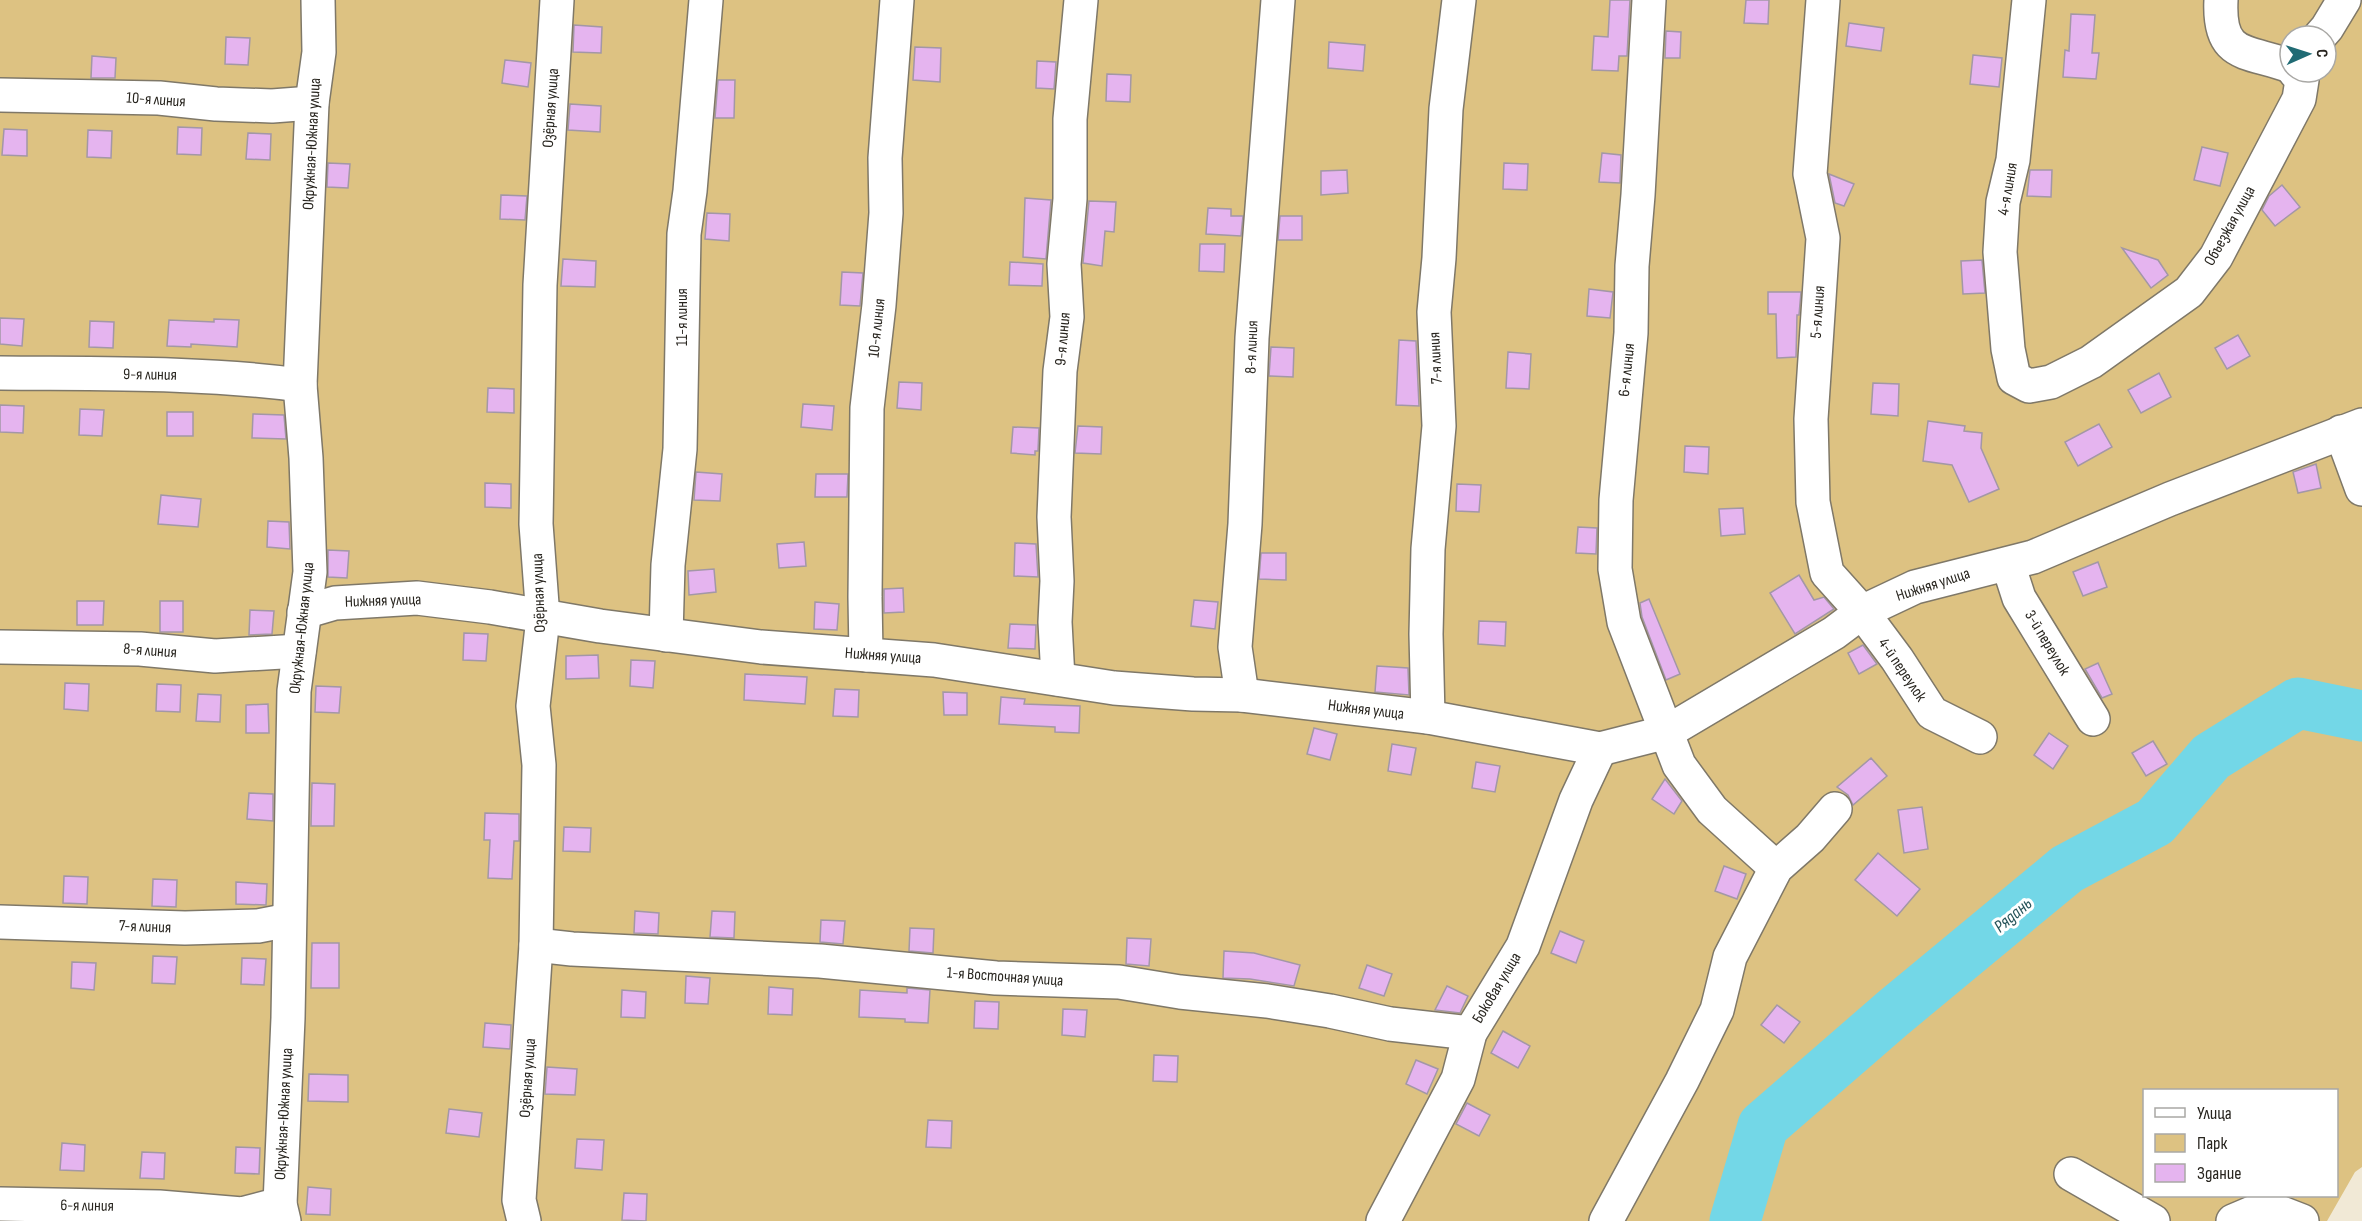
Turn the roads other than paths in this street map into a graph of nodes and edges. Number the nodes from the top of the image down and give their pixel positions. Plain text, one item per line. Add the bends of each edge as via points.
1 (318, 0) edge
2 (557, 0) edge
3 (706, 0) edge
4 (897, 0) edge
5 (1081, 0) edge
6 (1278, 0) edge
7 (1459, 0) edge
8 (1649, 0) edge
9 (1823, 0) edge
10 (2029, 0) edge
11 (2222, 0) edge
12 (2344, 0) edge
13 (2329, 24) edge
14 (2278, 61) edge
15 (2301, 84) edge
16 (0, 95) edge
17 (312, 103) junction
18 (0, 374) edge
19 (2014, 378) joint
20 (300, 385) junction
21 (2352, 429) edge
22 (2362, 489) edge
23 (2008, 564) junction
24 (304, 612) junction
25 (1862, 612) junction
26 (543, 618) junction
27 (666, 635) junction
28 (0, 647) edge
29 (300, 651) junction
30 (866, 655) junction
31 (1058, 679) junction
32 (1242, 695) junction
33 (1428, 717) junction
34 (2093, 718) dead end
35 (1666, 732) junction
36 (1980, 737) dead end
37 (1600, 749) junction
38 (1835, 809) dead end
39 (1776, 868) junction
40 (289, 920) junction
41 (0, 922) edge
42 (536, 945) junction
43 (1470, 1033) junction
44 (2071, 1174) dead end
45 (0, 1204) edge
46 (282, 1213) edge
47 (524, 1221) edge
48 (1383, 1221) edge
49 (1606, 1221) edge
50 (2153, 1221) edge
51 (2233, 1221) edge
52 (2302, 1221) edge

1 - 17 street, Окружная-Южная улица via 319,52
2 - 26 street, Озёрная улица via 540,285 536,524
3 - 27 street, 11-я линия via 684,234 680,449 668,565
4 - 30 street, 10-я линия via 885,158 886,213 867,408
5 - 31 street, 9-я линия via 1070,119 1070,199 1064,264 1066,317 1054,517
6 - 32 street, 8-я линия via 1252,338 1245,525 1235,646
7 - 33 street, 7-я линия via 1446,109 1434,312 1440,426 1428,549
8 - 35 street, 6-я линия via 1616,500 1616,569 1624,622
9 - 25 street, 5-я линия via 1810,174 1823,238 1811,419 1813,502 1827,573
10 - 19 street, 4-я линия via 2000,252
11 - 14 street via 2220,21 2231,44 2244,53
12 - 13 street
15 - 19 street, Объезжая улица via 2299,99 2216,256 2189,292 2091,362 2051,382 2029,386
16 - 17 street, 10-я линия via 159,98 272,106
17 - 20 street, Окружная-Южная улица
18 - 20 street, 9-я линия via 170,375
20 - 24 street, Окружная-Южная улица via 310,572
21 - 22 street
21 - 23 street, Нижняя улица
23 - 25 street, Нижняя улица via 1916,587
23 - 34 street, 3-й переулок via 2019,598
24 - 26 street, Нижняя улица via 335,603 417,598
24 - 29 street, Окружная-Южная улица
25 - 35 street, Нижняя улица via 1834,633
25 - 36 street, 4-й переулок via 1932,713
26 - 27 street, Нижняя улица
26 - 42 street, Озёрная улица via 533,706 539,765
27 - 30 street, Нижняя улица
28 - 29 street, 8-я линия via 140,649 215,656
29 - 40 street, Окружная-Южная улица via 294,691
30 - 31 street, Нижняя улица via 934,660
31 - 32 street, Нижняя улица via 1114,688
32 - 33 street, Нижняя улица
33 - 37 street, Нижняя улица
35 - 37 street, Нижняя улица
35 - 39 street, 6-я линия via 1679,765 1712,810
37 - 43 street, Боковая улица via 1575,800 1523,946
38 - 39 street
39 - 49 street via 1730,957 1717,1010
40 - 41 street, 7-я линия via 258,926 185,928
40 - 46 street, Окружная-Южная улица
42 - 43 street, 1-я Восточная улица via 820,962 996,978 1119,982
42 - 47 street, Озёрная улица via 519,1200
43 - 48 street, Боковая улица via 1458,1079
44 - 50 street
45 - 46 street, 6-я линия
51 - 52 street via 2266,1207

